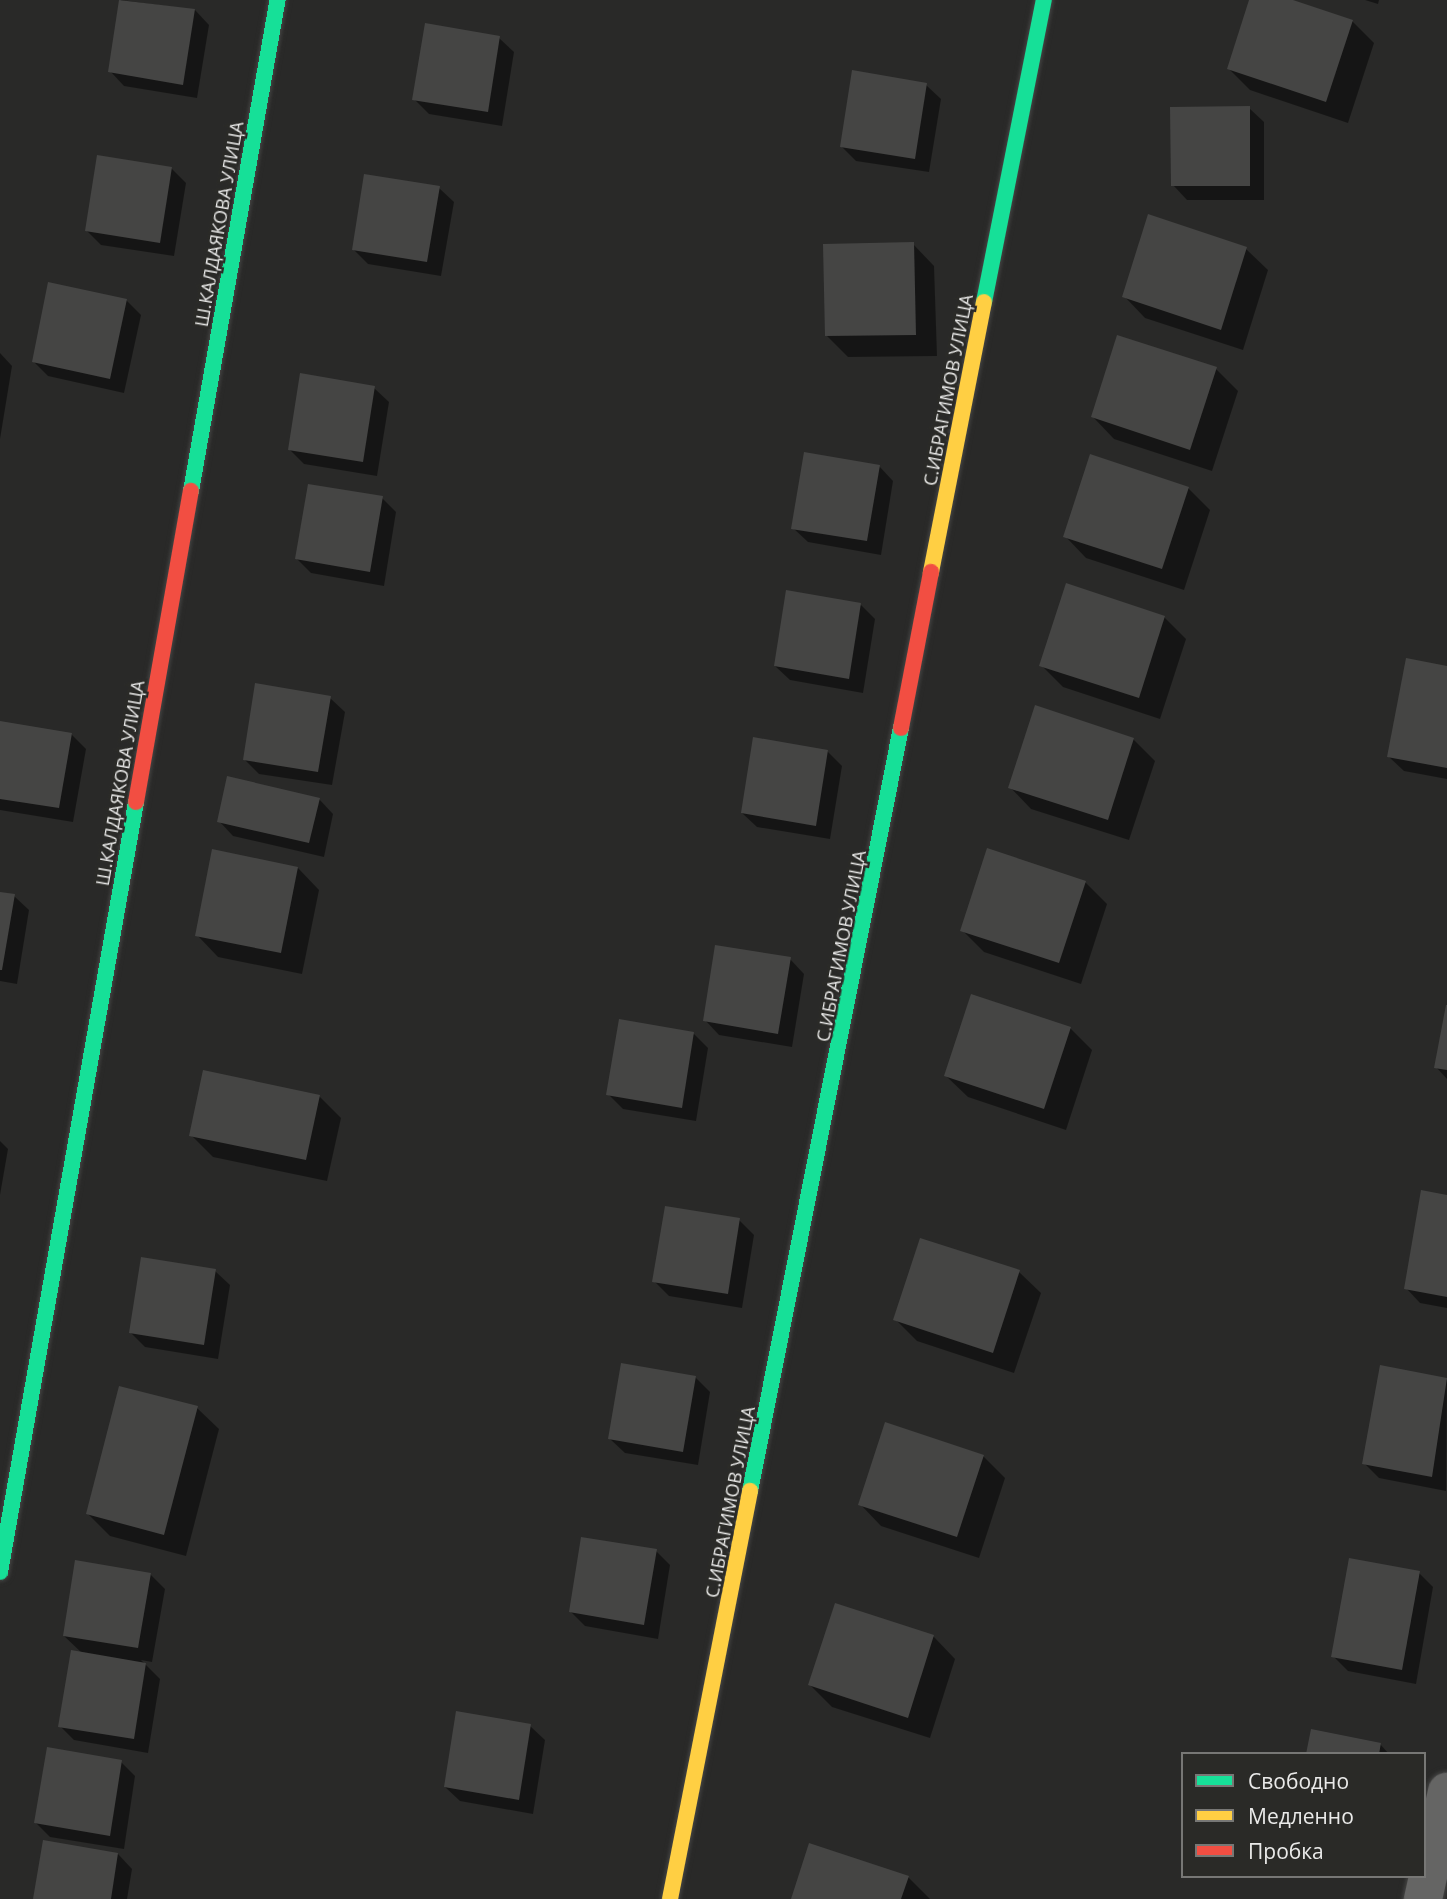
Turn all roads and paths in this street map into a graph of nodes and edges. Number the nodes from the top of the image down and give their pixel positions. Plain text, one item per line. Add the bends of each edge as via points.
1 (278, 0) edge
2 (1044, 0) edge
3 (0, 1572) edge
4 (1447, 1792) edge
5 (670, 1899) edge
6 (1423, 1899) edge

1 - 3 street, Ш.КАЛДАЯКОВА УЛИЦА
2 - 5 street, С.ИБРАГИМОВ УЛИЦА
4 - 6 street

